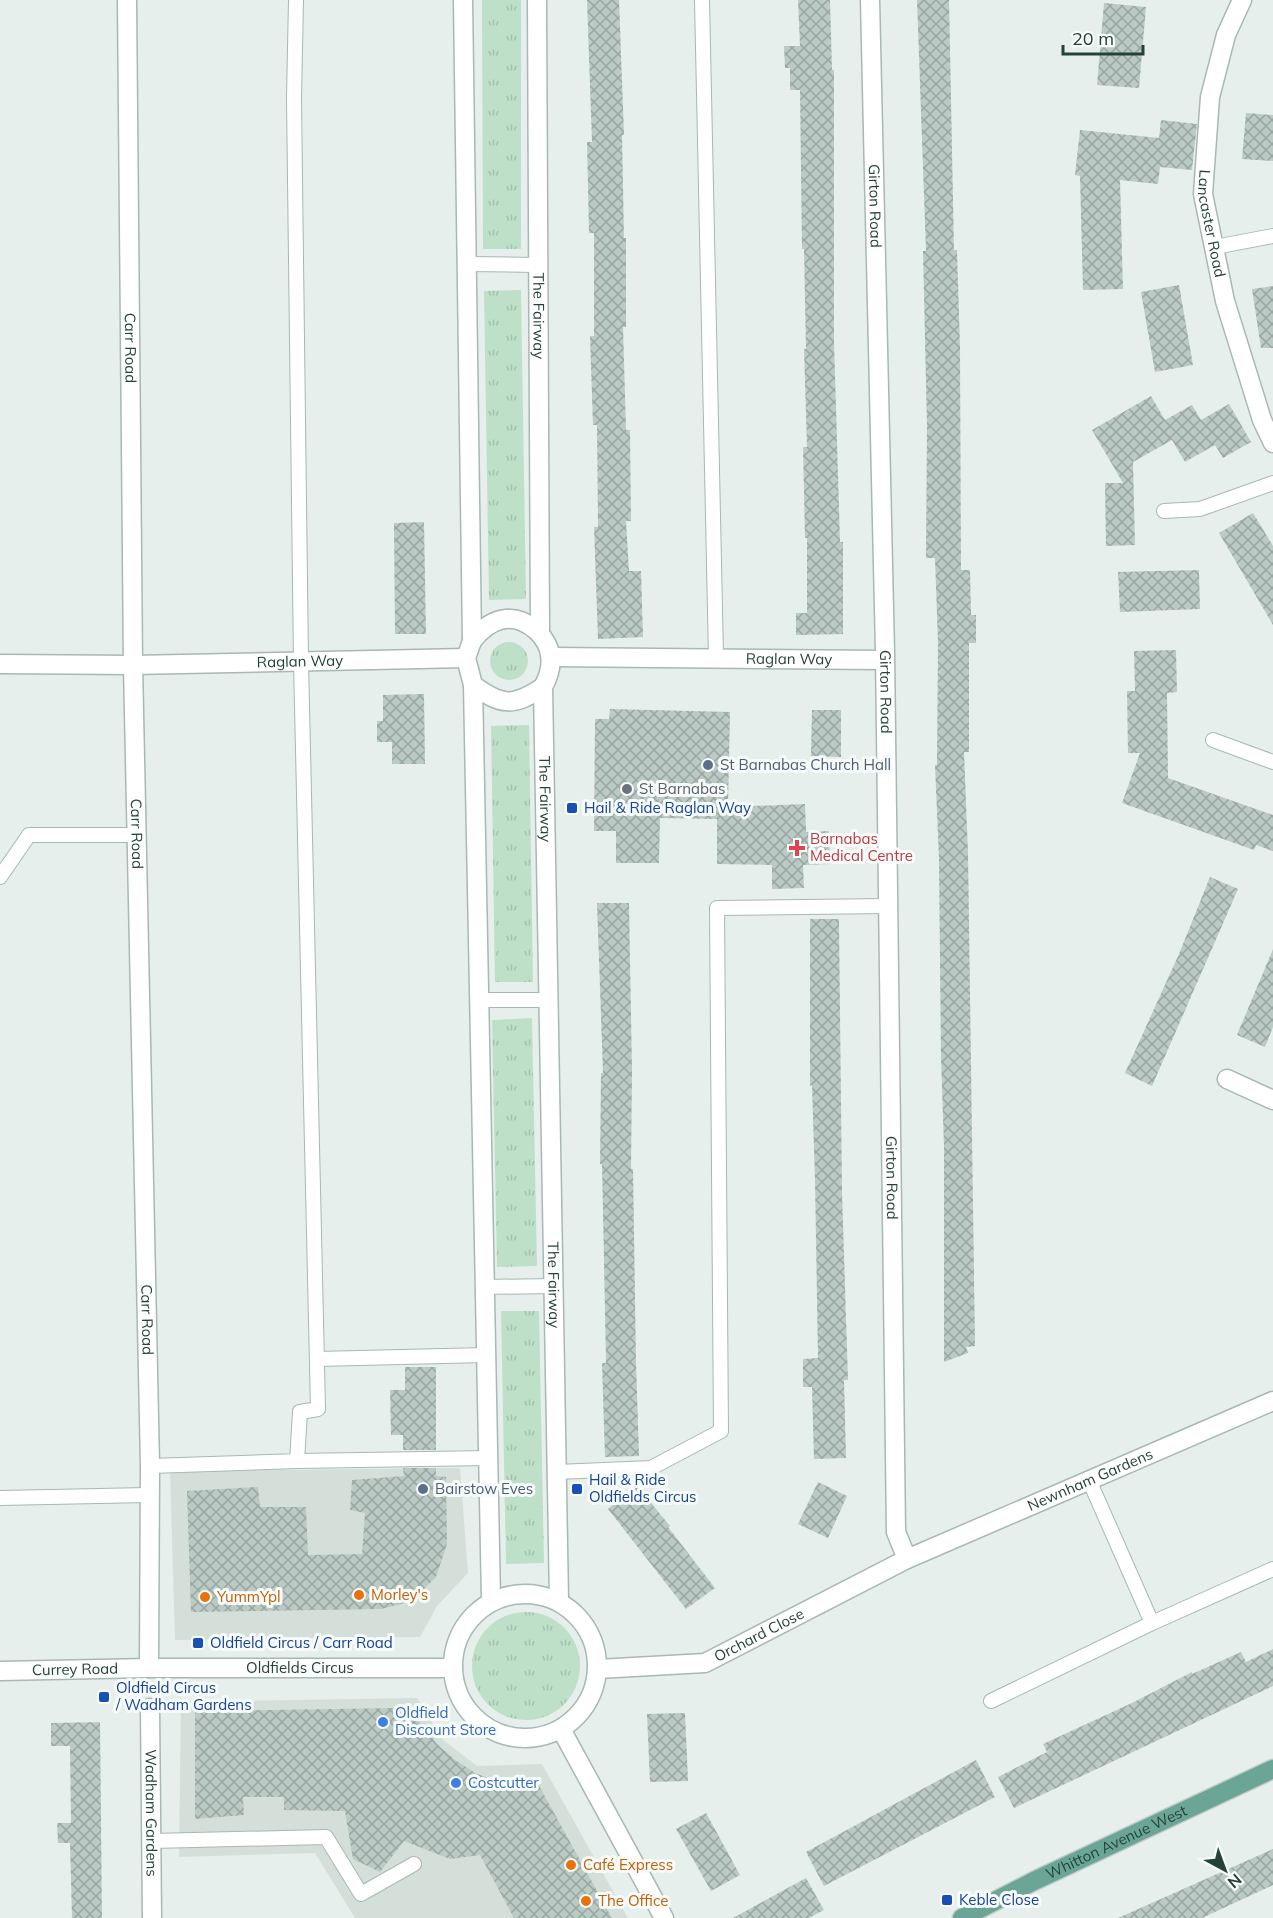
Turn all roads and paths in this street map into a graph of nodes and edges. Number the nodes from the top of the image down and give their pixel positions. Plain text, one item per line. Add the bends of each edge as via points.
1 (127, 0) edge
2 (296, 0) edge
3 (463, 0) edge
4 (537, 0) edge
5 (702, 0) edge
6 (870, 0) edge
7 (1242, 0) edge
8 (1273, 236) edge
9 (1215, 247) junction
10 (467, 264) junction
11 (538, 265) junction
12 (1268, 417) edge
13 (1273, 443) edge
14 (1273, 483) edge
15 (1164, 511) dead end
16 (540, 634) junction
17 (469, 650) junction
18 (551, 657) junction
19 (716, 657) junction
20 (884, 660) junction
21 (301, 662) junction
22 (0, 664) edge
23 (133, 665) junction
24 (473, 685) junction
25 (543, 687) junction
26 (1214, 740) dead end
27 (1273, 762) edge
28 (136, 835) junction
29 (0, 877) edge
30 (888, 906) junction
31 (479, 1000) junction
32 (549, 1000) junction
33 (1227, 1079) dead end
34 (1273, 1100) edge
35 (554, 1286) junction
36 (484, 1287) junction
37 (486, 1355) junction
38 (317, 1359) junction
39 (1273, 1401) edge
40 (488, 1458) junction
41 (297, 1461) junction
42 (150, 1466) junction
43 (557, 1472) junction
44 (1089, 1480) junction
45 (148, 1495) junction
46 (0, 1498) edge
47 (908, 1559) junction
48 (1273, 1569) edge
49 (559, 1601) junction
50 (491, 1602) junction
51 (1152, 1623) junction
52 (149, 1668) junction
53 (452, 1668) junction
54 (598, 1669) junction
55 (0, 1671) edge
56 (991, 1701) dead end
57 (150, 1708) dead end
58 (561, 1730) junction
59 (1273, 1769) edge
60 (152, 1841) junction
61 (414, 1864) dead end
62 (152, 1918) edge
63 (664, 1918) edge
64 (963, 1918) edge

1 - 23 street, Carr Road
2 - 21 lane
3 - 10 street
4 - 11 street, The Fairway
5 - 19 lane
6 - 20 street, Girton Road
7 - 9 street, Lancaster Road via 1226,35 1210,96 1203,194
8 - 9 lane
9 - 12 street, Lancaster Road via 1225,301
10 - 11 lane
10 - 17 street
11 - 16 street, The Fairway
12 - 13 street, Lancaster Road
14 - 15 lane via 1200,509
16 - 17 street via 520,620 505,619 482,630
16 - 18 street, The Fairway
17 - 21 street, Raglan Way
17 - 24 street
18 - 19 street, Raglan Way
18 - 25 street, The Fairway
19 - 20 street, Raglan Way
20 - 30 street, Girton Road
21 - 23 street, Raglan Way
21 - 38 lane
22 - 23 street, Raglan Way
23 - 28 street, Carr Road
24 - 25 street via 491,699 505,702 526,699
24 - 31 street
25 - 32 street, The Fairway
26 - 27 lane
28 - 29 lane via 30,835
28 - 42 street, Carr Road
30 - 43 lane via 717,908 720,1431 651,1468
30 - 47 street, Girton Road via 896,1532
31 - 32 lane
31 - 36 street
32 - 35 street, The Fairway
33 - 34 street
35 - 36 lane
35 - 43 street, The Fairway
36 - 37 street
37 - 38 lane
37 - 40 street
38 - 41 lane via 318,1410 300,1412
39 - 44 street, Newnham Gardens
40 - 41 lane
40 - 50 street
41 - 42 lane
42 - 45 street, Carr Road
43 - 49 street, The Fairway
44 - 47 street, Newnham Gardens
44 - 51 lane
45 - 46 lane
45 - 52 street, Carr Road
47 - 54 street, Orchard Close via 705,1664
48 - 51 lane
49 - 50 street via 533,1593 508,1595
49 - 54 street via 586,1626 596,1648
50 - 53 street via 476,1611 465,1626 455,1645
51 - 56 lane
52 - 53 street, Oldfields Circus
52 - 55 street, Currey Road
53 - 58 street via 457,1694 480,1724 492,1731 528,1739
54 - 58 street via 595,1688 582,1712
57 - 60 street, Wadham Gardens
58 - 63 street
59 - 64 main road, Whitton Avenue West
60 - 61 lane via 326,1837 361,1894
60 - 62 street, Wadham Gardens

